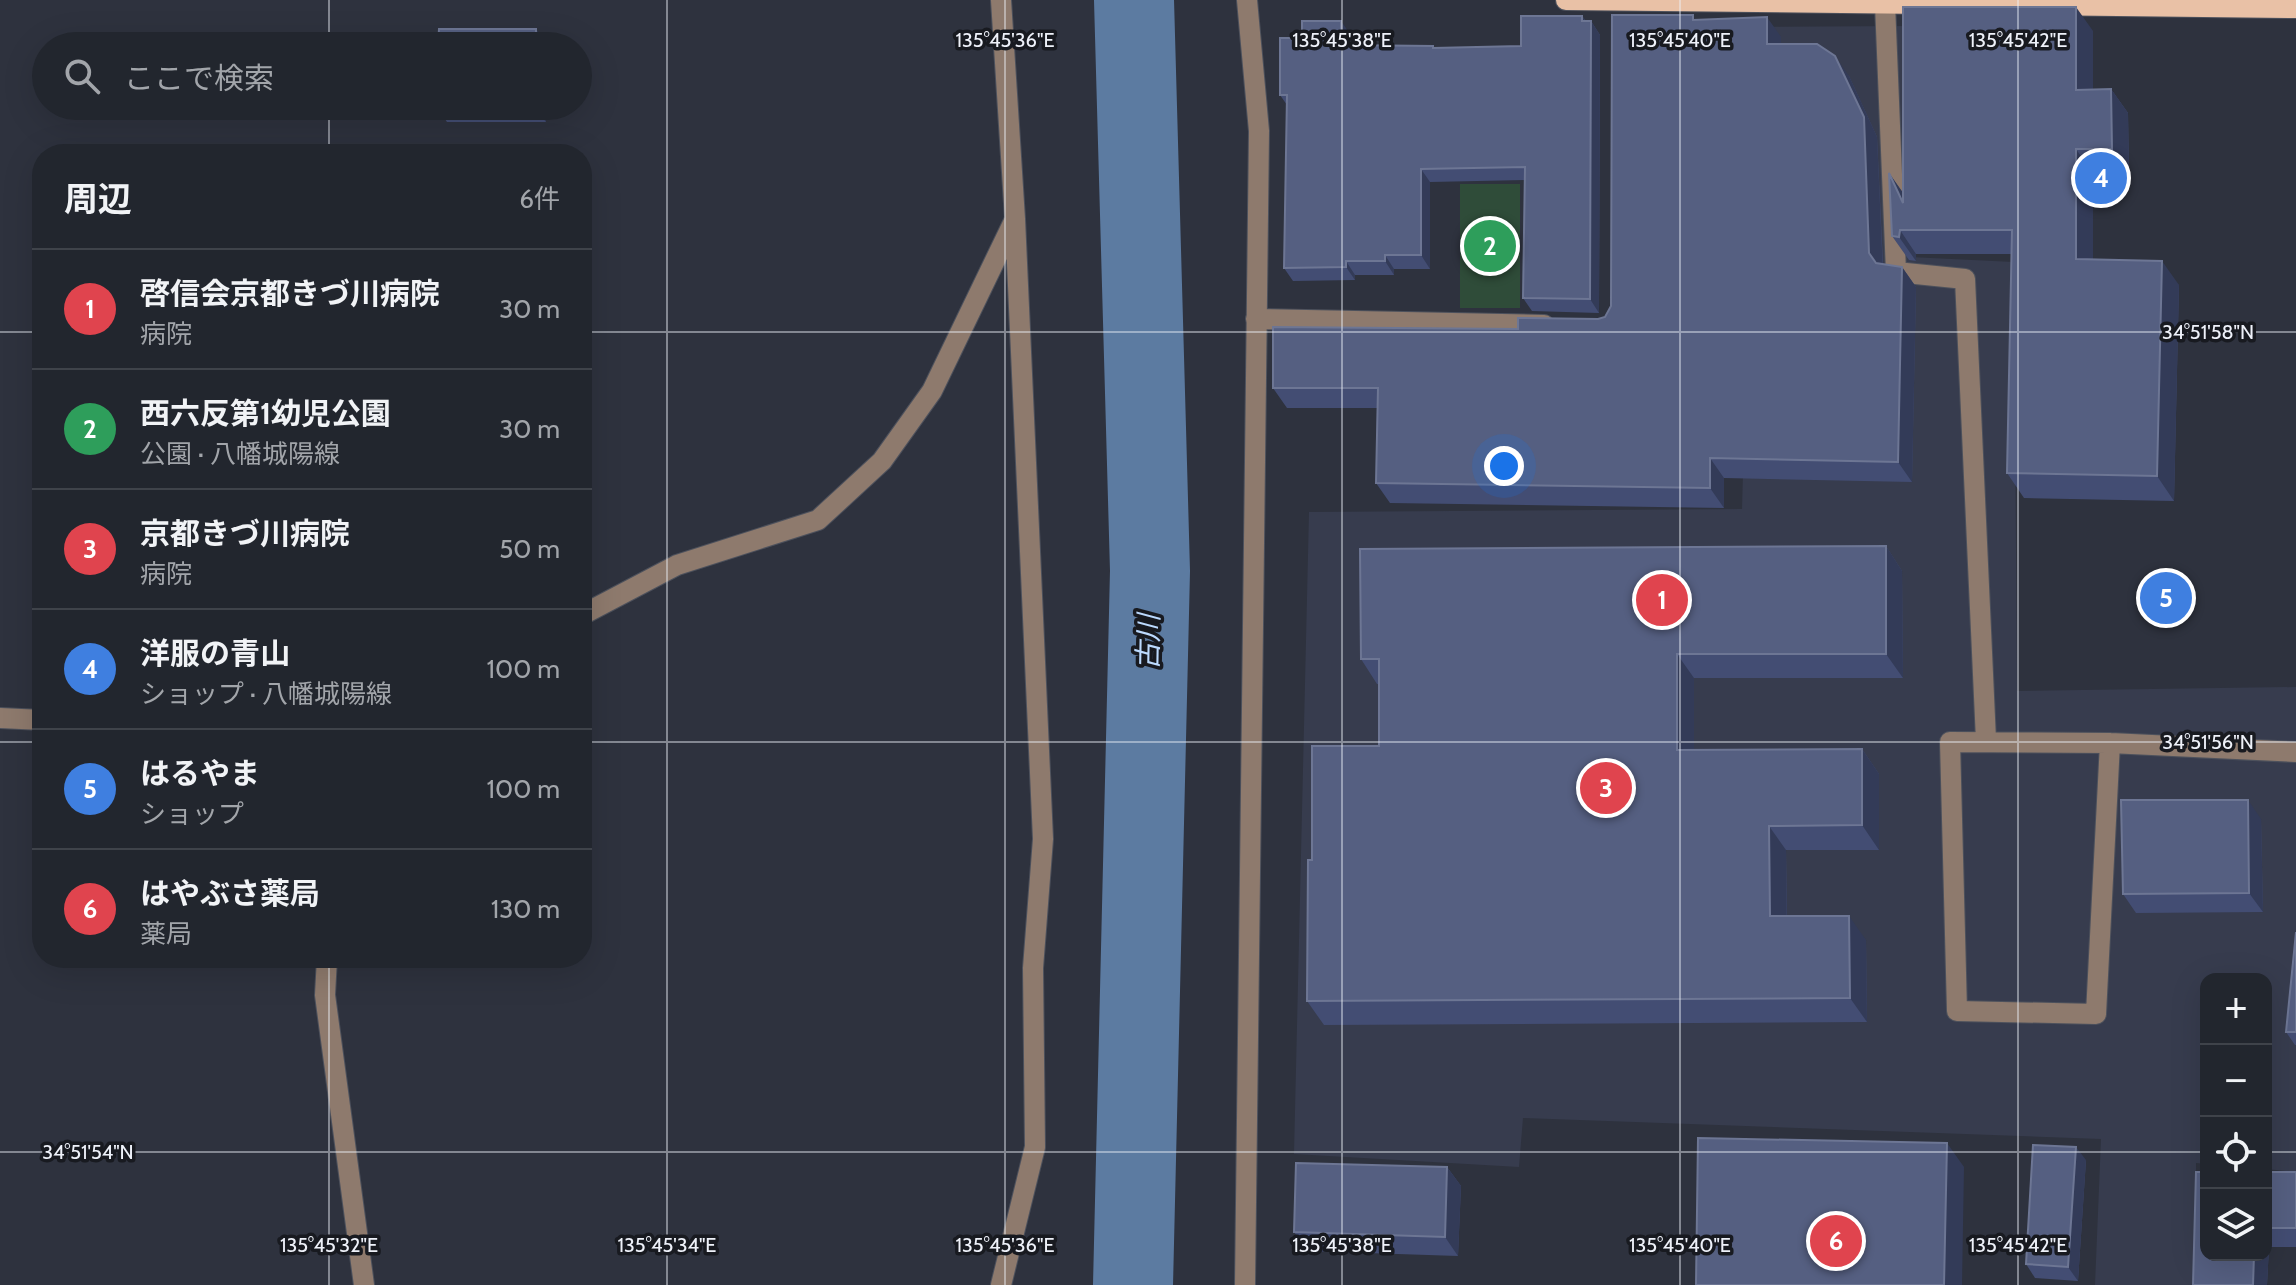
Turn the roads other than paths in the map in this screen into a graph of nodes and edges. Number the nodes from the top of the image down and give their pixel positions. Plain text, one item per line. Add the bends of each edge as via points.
1 (1001, 0) edge
2 (1247, 0) edge
3 (1566, 0) edge
4 (1885, 4) junction
5 (2296, 8) edge
6 (1613, 9) edge
7 (1015, 219) junction
8 (1256, 319) junction
9 (1566, 325) edge
10 (592, 610) edge
11 (0, 718) edge
12 (32, 720) edge
13 (1986, 740) junction
14 (2110, 743) junction
15 (2296, 752) edge
16 (326, 968) edge
17 (364, 1285) edge
18 (1001, 1285) edge
19 (1245, 1285) edge

1 - 7 street
2 - 8 street via 1259,131
3 - 6 main road
4 - 5 main road
4 - 6 main road
4 - 13 street via 1896,272 1965,279
7 - 10 street via 932,391 882,461 818,520 677,565
7 - 18 street via 1043,839 1033,968 1035,1147
8 - 9 street
8 - 19 street
11 - 12 street
13 - 14 street
13 - 14 street via 1950,742 1957,1011 2096,1014
14 - 15 street
16 - 17 street via 325,995

